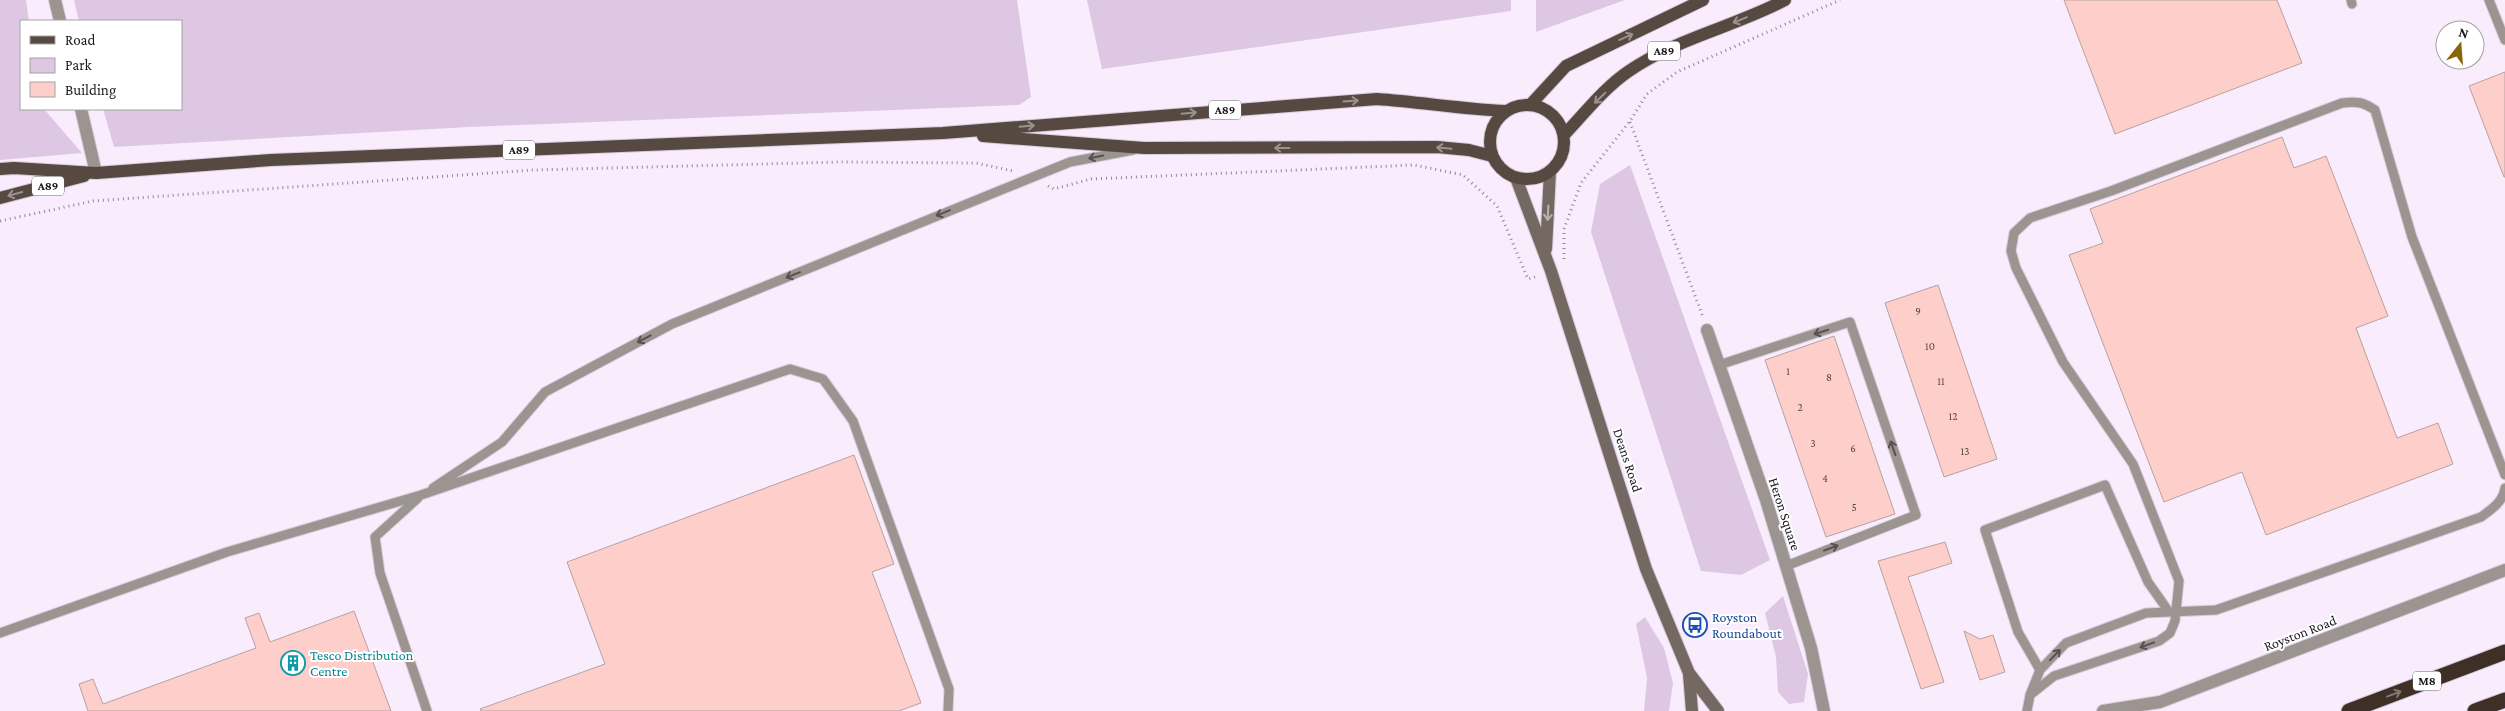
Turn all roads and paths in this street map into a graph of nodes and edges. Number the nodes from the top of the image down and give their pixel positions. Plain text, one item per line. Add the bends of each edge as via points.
1 (55, 0) edge
2 (1702, 0) edge
3 (1785, 0) edge
4 (1840, 0) edge
5 (2489, 0) edge
6 (60, 20) edge
7 (2505, 40) edge
8 (1531, 104) junction
9 (81, 110) edge
10 (1505, 111) junction
11 (1630, 122) junction
12 (943, 133) junction
13 (1564, 135) junction
14 (1144, 148) junction
15 (1492, 156) junction
16 (0, 169) edge
17 (1550, 172) junction
18 (96, 173) junction
19 (1030, 178) junction
20 (1516, 178) junction
21 (0, 198) edge
22 (0, 221) edge
23 (1545, 254) junction
24 (1551, 270) junction
25 (1707, 330) joint
26 (1719, 365) junction
27 (2505, 475) edge
28 (2505, 488) edge
29 (422, 495) junction
30 (1786, 566) junction
31 (2505, 570) edge
32 (2172, 612) junction
33 (0, 633) edge
34 (2505, 652) edge
35 (2040, 670) junction
36 (1689, 673) junction
37 (2030, 695) junction
38 (2505, 700) edge
39 (427, 711) edge
40 (948, 711) edge
41 (1692, 711) edge
42 (1718, 711) edge
43 (1824, 711) edge
44 (2027, 711) edge
45 (2103, 711) edge
46 (2349, 711) edge
47 (2475, 711) edge

1 - 6 street
8 -> 2 main road, A89 via 1566,66
3 -> 13 main road, A89 via 1692,38 1627,72
4 - 11 path via 1677,72 1646,94
5 - 7 lane
8 - 10 main road, A89
8 - 13 main road via 1553,115
9 - 18 street
12 -> 10 main road, A89 via 1377,99
10 - 15 main road via 1490,133
11 - 24 path via 1581,183 1564,230 1564,265
11 - 25 path
12 - 14 main road, A89
12 - 18 main road, A89 via 270,160
13 - 17 main road via 1561,159
15 -> 14 main road, A89 via 1436,147
14 -> 19 lane via 1070,162
15 - 20 main road via 1504,173
16 - 18 main road, A89
17 - 20 main road via 1534,180
17 -> 23 street, Deans Road
18 -> 21 main road, A89
19 - 22 path via 1004,167 976,163 840,162 533,170 94,202
19 - 24 path via 1054,189 1091,178 1414,165 1463,176 1497,206 1528,279
19 -> 29 lane via 672,324 545,392 502,442
20 - 23 street, Deans Road
23 - 24 street, Deans Road
24 - 36 street, Deans Road via 1646,569
25 - 26 street, Heron Square
26 - 30 street, Heron Square
30 -> 26 lane via 1916,515 1850,322
27 - 32 lane via 2412,237 2375,110 2364,103 2342,103 2030,218 2014,233 2011,251 2016,268 2063,362 2133,464 2179,581
28 - 32 lane via 2495,508 2481,517 2216,610
29 - 33 lane via 227,552
29 - 39 lane via 375,536 380,573
29 - 40 lane via 790,369 823,379 853,421 949,689
30 - 43 street, Heron Square via 1811,648
31 - 45 street, Royston Road via 2160,702
35 -> 32 lane via 2066,643 2146,613
32 - 35 lane via 2148,582 2105,485 1985,530 2018,632
32 -> 37 lane via 2170,633 2159,641 2054,676
46 -> 34 highway, M8
35 - 37 lane
36 - 41 street, Deans Road
36 - 42 street, Deans Road
37 - 44 lane
38 - 47 highway

